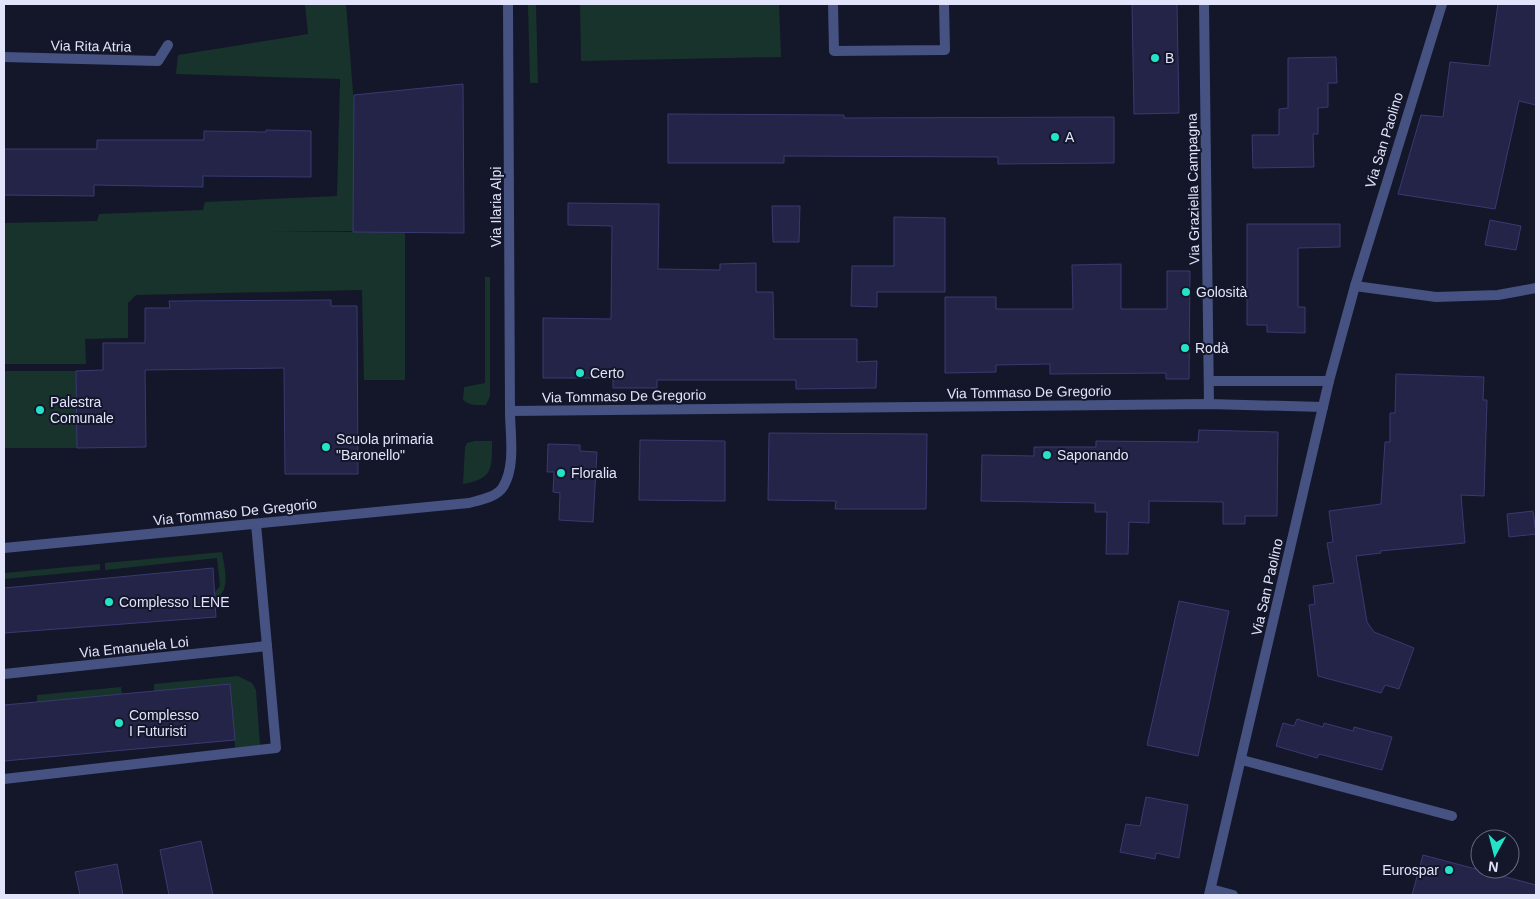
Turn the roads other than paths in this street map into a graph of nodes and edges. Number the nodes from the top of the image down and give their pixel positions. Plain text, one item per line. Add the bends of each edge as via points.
1 (508, 4) edge
2 (833, 4) edge
3 (944, 4) edge
4 (1204, 4) edge
5 (1442, 4) edge
6 (168, 45) dead end
7 (4, 57) edge
8 (1355, 286) junction
9 (1536, 288) edge
10 (1209, 381) junction
11 (1329, 381) junction
12 (1209, 404) junction
13 (1323, 406) junction
14 (510, 411) junction
15 (256, 524) junction
16 (4, 548) edge
17 (267, 646) junction
18 (4, 674) edge
19 (1242, 760) junction
20 (4, 779) edge
21 (1452, 816) dead end
22 (1210, 892) edge
23 (1233, 895) edge

1 - 14 street, Via Ilaria Alpi
2 - 3 street via 834,51 945,50
4 - 10 street, Via Graziella Campagna
5 - 8 street, Via San Paolino
6 - 7 street, Via Rita Atria via 158,61
8 - 9 street via 1436,297 1498,296
8 - 11 street, Via San Paolino
10 - 11 street
10 - 12 street, Via Graziella Campagna
11 - 13 street, Via San Paolino
12 - 13 street, Via Tommaso De Gregorio
12 - 14 street, Via Tommaso De Gregorio
13 - 19 street, Via San Paolino
14 - 15 street, Via Tommaso De Gregorio via 510,466 503,488 490,497 450,505
15 - 16 street, Via Tommaso De Gregorio
15 - 17 street
17 - 18 street, Via Emanuela Loi
17 - 20 street via 276,748
19 - 21 street
19 - 22 street, Via San Paolino
22 - 23 street

